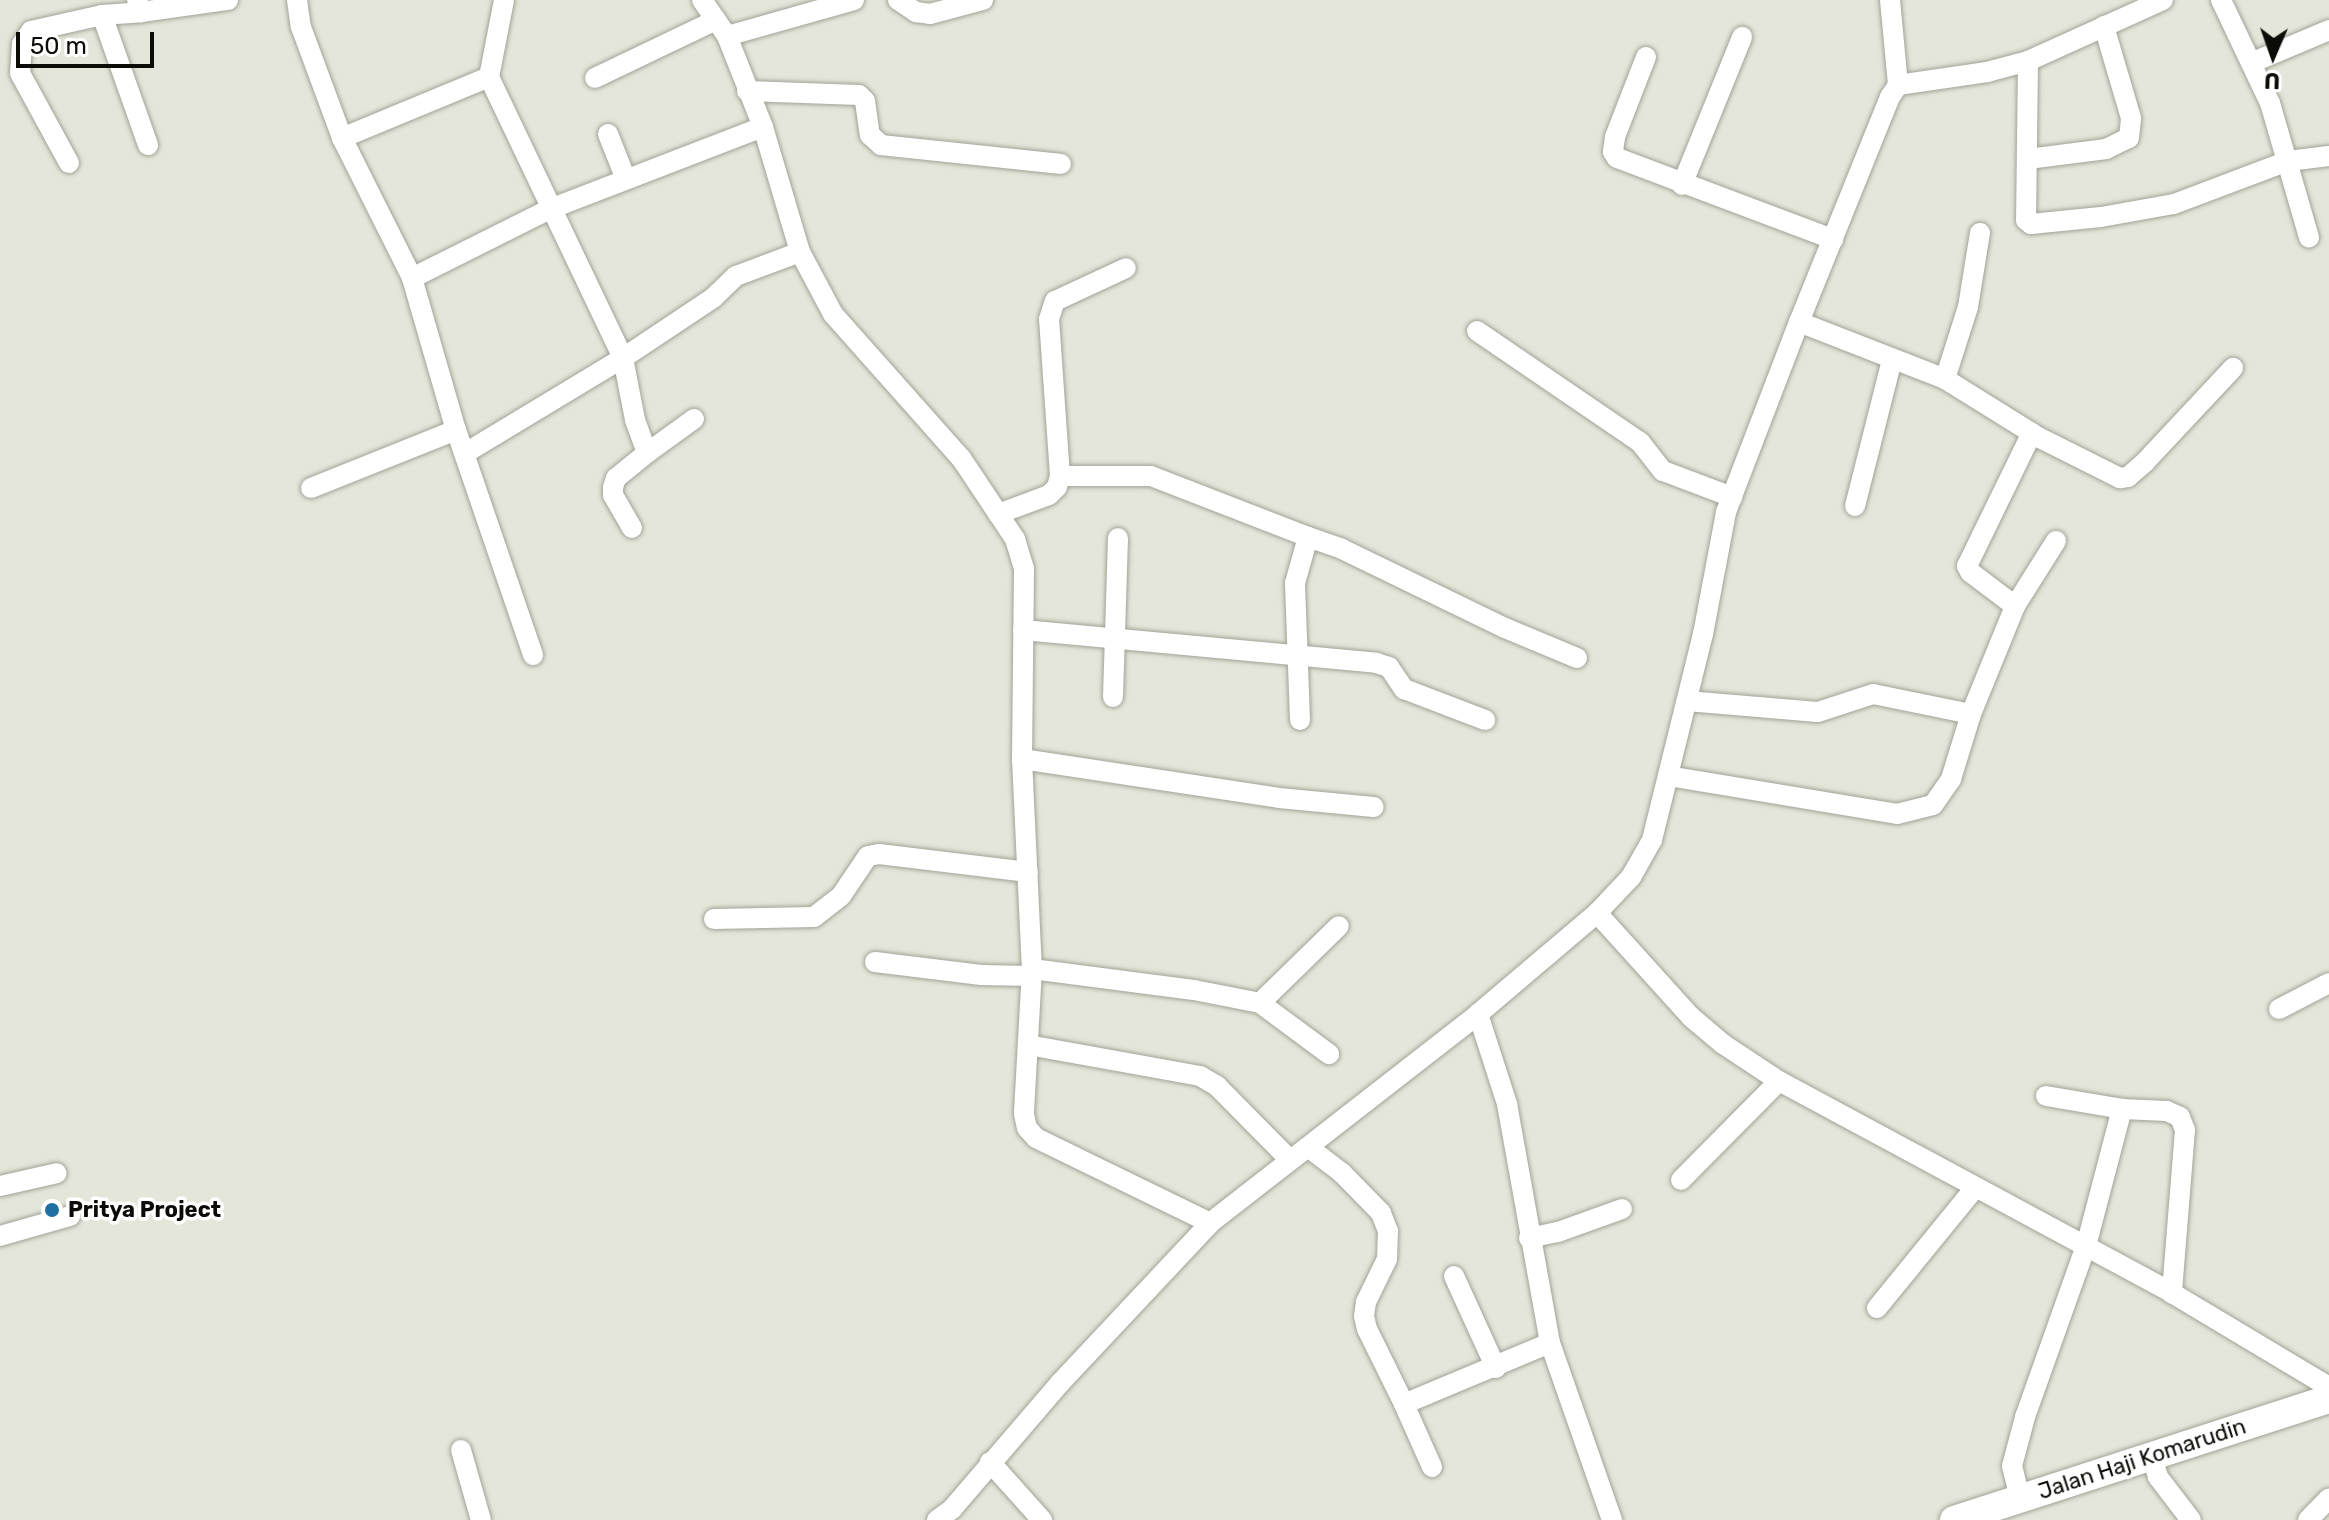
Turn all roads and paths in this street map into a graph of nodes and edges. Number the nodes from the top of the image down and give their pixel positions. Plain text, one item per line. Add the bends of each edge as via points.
1 (228, 0) edge
2 (297, 0) edge
3 (504, 0) edge
4 (702, 0) edge
5 (854, 0) edge
6 (898, 0) edge
7 (983, 0) edge
8 (1890, 0) edge
9 (2163, 0) edge
10 (2221, 0) edge
11 (139, 6) edge
12 (102, 15) junction
13 (2104, 26) junction
14 (721, 28) junction
15 (2329, 30) edge
16 (1742, 37) dead end
17 (1646, 57) dead end
18 (2028, 61) junction
19 (2251, 63) junction
20 (489, 77) junction
21 (595, 78) dead end
22 (1898, 85) junction
23 (747, 91) junction
24 (763, 127) junction
25 (608, 134) dead end
26 (342, 138) junction
27 (148, 145) dead end
28 (2329, 156) edge
29 (2028, 159) junction
30 (2288, 161) junction
31 (69, 163) dead end
32 (1061, 164) dead end
33 (625, 177) junction
34 (1682, 185) junction
35 (550, 209) junction
36 (1980, 233) dead end
37 (2309, 237) dead end
38 (1833, 239) junction
39 (800, 252) junction
40 (1126, 268) dead end
41 (412, 278) junction
42 (1799, 322) junction
43 (1477, 331) dead end
44 (623, 358) junction
45 (1892, 360) junction
46 (2233, 368) dead end
47 (1945, 379) junction
48 (694, 419) dead end
49 (456, 430) junction
50 (2032, 433) junction
51 (467, 452) junction
52 (647, 453) junction
53 (1060, 476) junction
54 (311, 488) dead end
55 (1732, 497) junction
56 (1855, 506) dead end
57 (998, 514) junction
58 (632, 528) dead end
59 (1308, 537) junction
60 (1118, 538) dead end
61 (2056, 541) dead end
62 (2015, 606) junction
63 (1023, 630) junction
64 (1113, 639) junction
65 (533, 655) dead end
66 (1300, 657) junction
67 (1577, 658) dead end
68 (1113, 697) dead end
69 (1687, 701) junction
70 (1971, 714) junction
71 (1300, 720) dead end
72 (1485, 720) dead end
73 (1022, 759) junction
74 (1668, 776) junction
75 (1374, 807) dead end
76 (1028, 872) junction
77 (1597, 913) junction
78 (714, 919) dead end
79 (1339, 926) dead end
80 (875, 962) dead end
81 (1032, 973) junction
82 (2329, 983) edge
83 (1260, 1003) junction
84 (2279, 1009) dead end
85 (1478, 1014) junction
86 (1028, 1045) junction
87 (1329, 1054) dead end
88 (1779, 1081) junction
89 (2046, 1096) dead end
90 (2122, 1109) junction
91 (1308, 1147) junction
92 (1290, 1160) junction
93 (57, 1173) dead end
94 (1681, 1180) dead end
95 (0, 1186) edge
96 (1975, 1188) junction
97 (1622, 1209) dead end
98 (70, 1216) dead end
99 (1210, 1223) junction
100 (0, 1236) edge
101 (1529, 1238) junction
102 (2086, 1246) junction
103 (1454, 1276) dead end
104 (2172, 1293) junction
105 (1877, 1308) dead end
106 (1550, 1343) junction
107 (1496, 1368) junction
108 (2329, 1387) edge
109 (2329, 1399) edge
110 (1404, 1404) junction
111 (461, 1450) dead end
112 (990, 1462) junction
113 (1432, 1467) dead end
114 (2155, 1467) junction
115 (2020, 1498) junction
116 (2329, 1498) edge
117 (481, 1520) edge
118 (937, 1520) edge
119 (1042, 1520) edge
120 (1612, 1520) edge
121 (1954, 1520) edge
122 (2191, 1520) edge
123 (2308, 1520) edge

1 - 11 street
2 - 26 street via 301,27
3 - 20 street
4 - 14 street
5 - 14 street
6 - 7 street via 930,14
8 - 22 street
9 - 13 street
10 - 19 street
11 - 12 street
12 - 27 street
12 - 31 street via 31,31 22,44 20,73
13 - 18 street
13 - 29 street via 2131,118 2129,138 2106,149
14 - 21 street
14 - 23 street
15 - 19 street
16 - 34 street
17 - 34 street via 1613,152 1624,163
18 - 22 street
18 - 29 street
19 - 30 street
20 - 26 street
20 - 35 street
22 - 38 street
23 - 24 street
23 - 32 street via 859,95 865,101 870,135 881,145
24 - 33 street
24 - 39 street
25 - 33 street
26 - 41 street
28 - 30 street
29 - 30 street via 2026,220 2031,224 2174,204
30 - 37 street
33 - 35 street
34 - 38 street
35 - 41 street
35 - 44 street
36 - 47 street via 1968,307
38 - 42 street
39 - 44 street via 736,276 713,298
39 - 57 street via 833,314 961,458
40 - 53 street via 1062,296 1049,319
41 - 49 street
42 - 45 street
42 - 55 street
43 - 55 street via 1640,442 1663,471
44 - 51 street
44 - 52 street
45 - 47 street
45 - 56 street
46 - 50 street via 2128,477 2110,476
47 - 50 street
48 - 52 street
49 - 51 street
49 - 54 street
50 - 62 street via 1967,566
51 - 65 street
52 - 58 street via 616,478 613,487
53 - 57 street via 1049,495
53 - 59 street via 1151,476
55 - 69 street
57 - 63 street via 1015,539 1024,569
59 - 66 street via 1295,583
59 - 67 street
60 - 64 street
61 - 62 street
62 - 70 street
63 - 64 street
63 - 73 street
64 - 66 street
64 - 68 street
66 - 71 street
66 - 72 street via 1389,667 1404,689
69 - 70 street via 1818,712 1873,694
69 - 74 street
70 - 74 street via 1951,779 1933,805 1921,811 1897,814
73 - 75 street
73 - 76 street
74 - 77 street via 1652,840 1631,877
76 - 78 street via 879,854 868,856 841,896 814,917
76 - 81 street
77 - 85 street
77 - 88 street via 1691,1017
79 - 83 street
80 - 81 street via 981,975
81 - 83 street via 1194,990
81 - 86 street
82 - 84 street
83 - 87 street
85 - 91 street
85 - 101 street via 1507,1104
86 - 92 street via 1200,1076 1217,1086
86 - 99 street via 1024,1114 1036,1138
88 - 94 street
88 - 96 street
89 - 90 street
90 - 102 street
90 - 104 street via 2167,1111 2180,1117 2185,1130
91 - 92 street
91 - 110 street via 1381,1213 1388,1231 1387,1259 1364,1316
92 - 99 street
93 - 95 street
96 - 102 street
96 - 105 street
97 - 101 street
98 - 100 street
99 - 112 street
101 - 106 street
102 - 104 street
102 - 115 street via 2012,1466
103 - 107 street
104 - 108 street
106 - 107 street
106 - 120 street
107 - 110 street
109 - 114 street, Jalan Haji Komarudin
110 - 113 street
111 - 117 street
112 - 118 street
112 - 119 street
114 - 115 street, Jalan Haji Komarudin
114 - 122 street
115 - 121 street, Jalan Haji Komarudin
116 - 123 street

